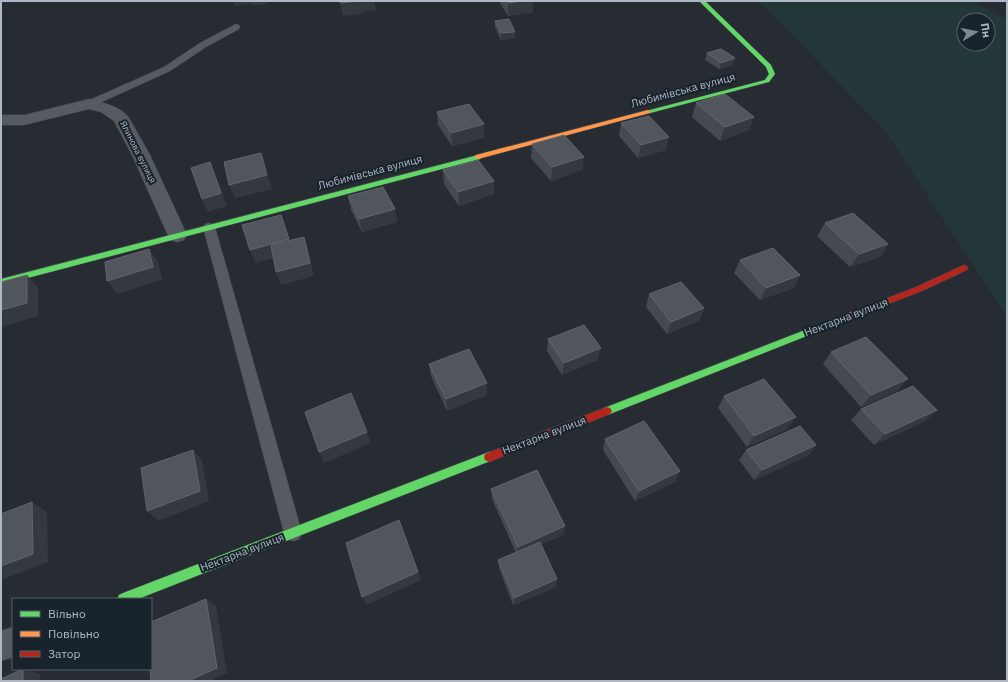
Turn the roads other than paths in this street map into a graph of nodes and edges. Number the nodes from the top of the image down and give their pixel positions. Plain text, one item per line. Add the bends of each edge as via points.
1 (702, 1) edge
2 (236, 27) dead end
3 (89, 104) junction
4 (1, 120) edge
5 (208, 227) junction
6 (177, 235) junction
7 (964, 268) dead end
8 (1, 282) edge
9 (293, 533) junction
10 (125, 598) edge
11 (12, 642) edge
12 (1, 646) edge

1 - 5 street, Любимівська вулиця via 769,66 772,74 767,80
2 - 3 lane via 167,69
3 - 4 street via 24,120
3 - 6 street, Ялинова вулиця via 107,109 121,118 141,155
5 - 6 street, Любимівська вулиця
5 - 9 lane
6 - 8 street, Любимівська вулиця
7 - 9 street, Нектарна вулиця via 919,289
9 - 10 street, Нектарна вулиця
11 - 12 street

